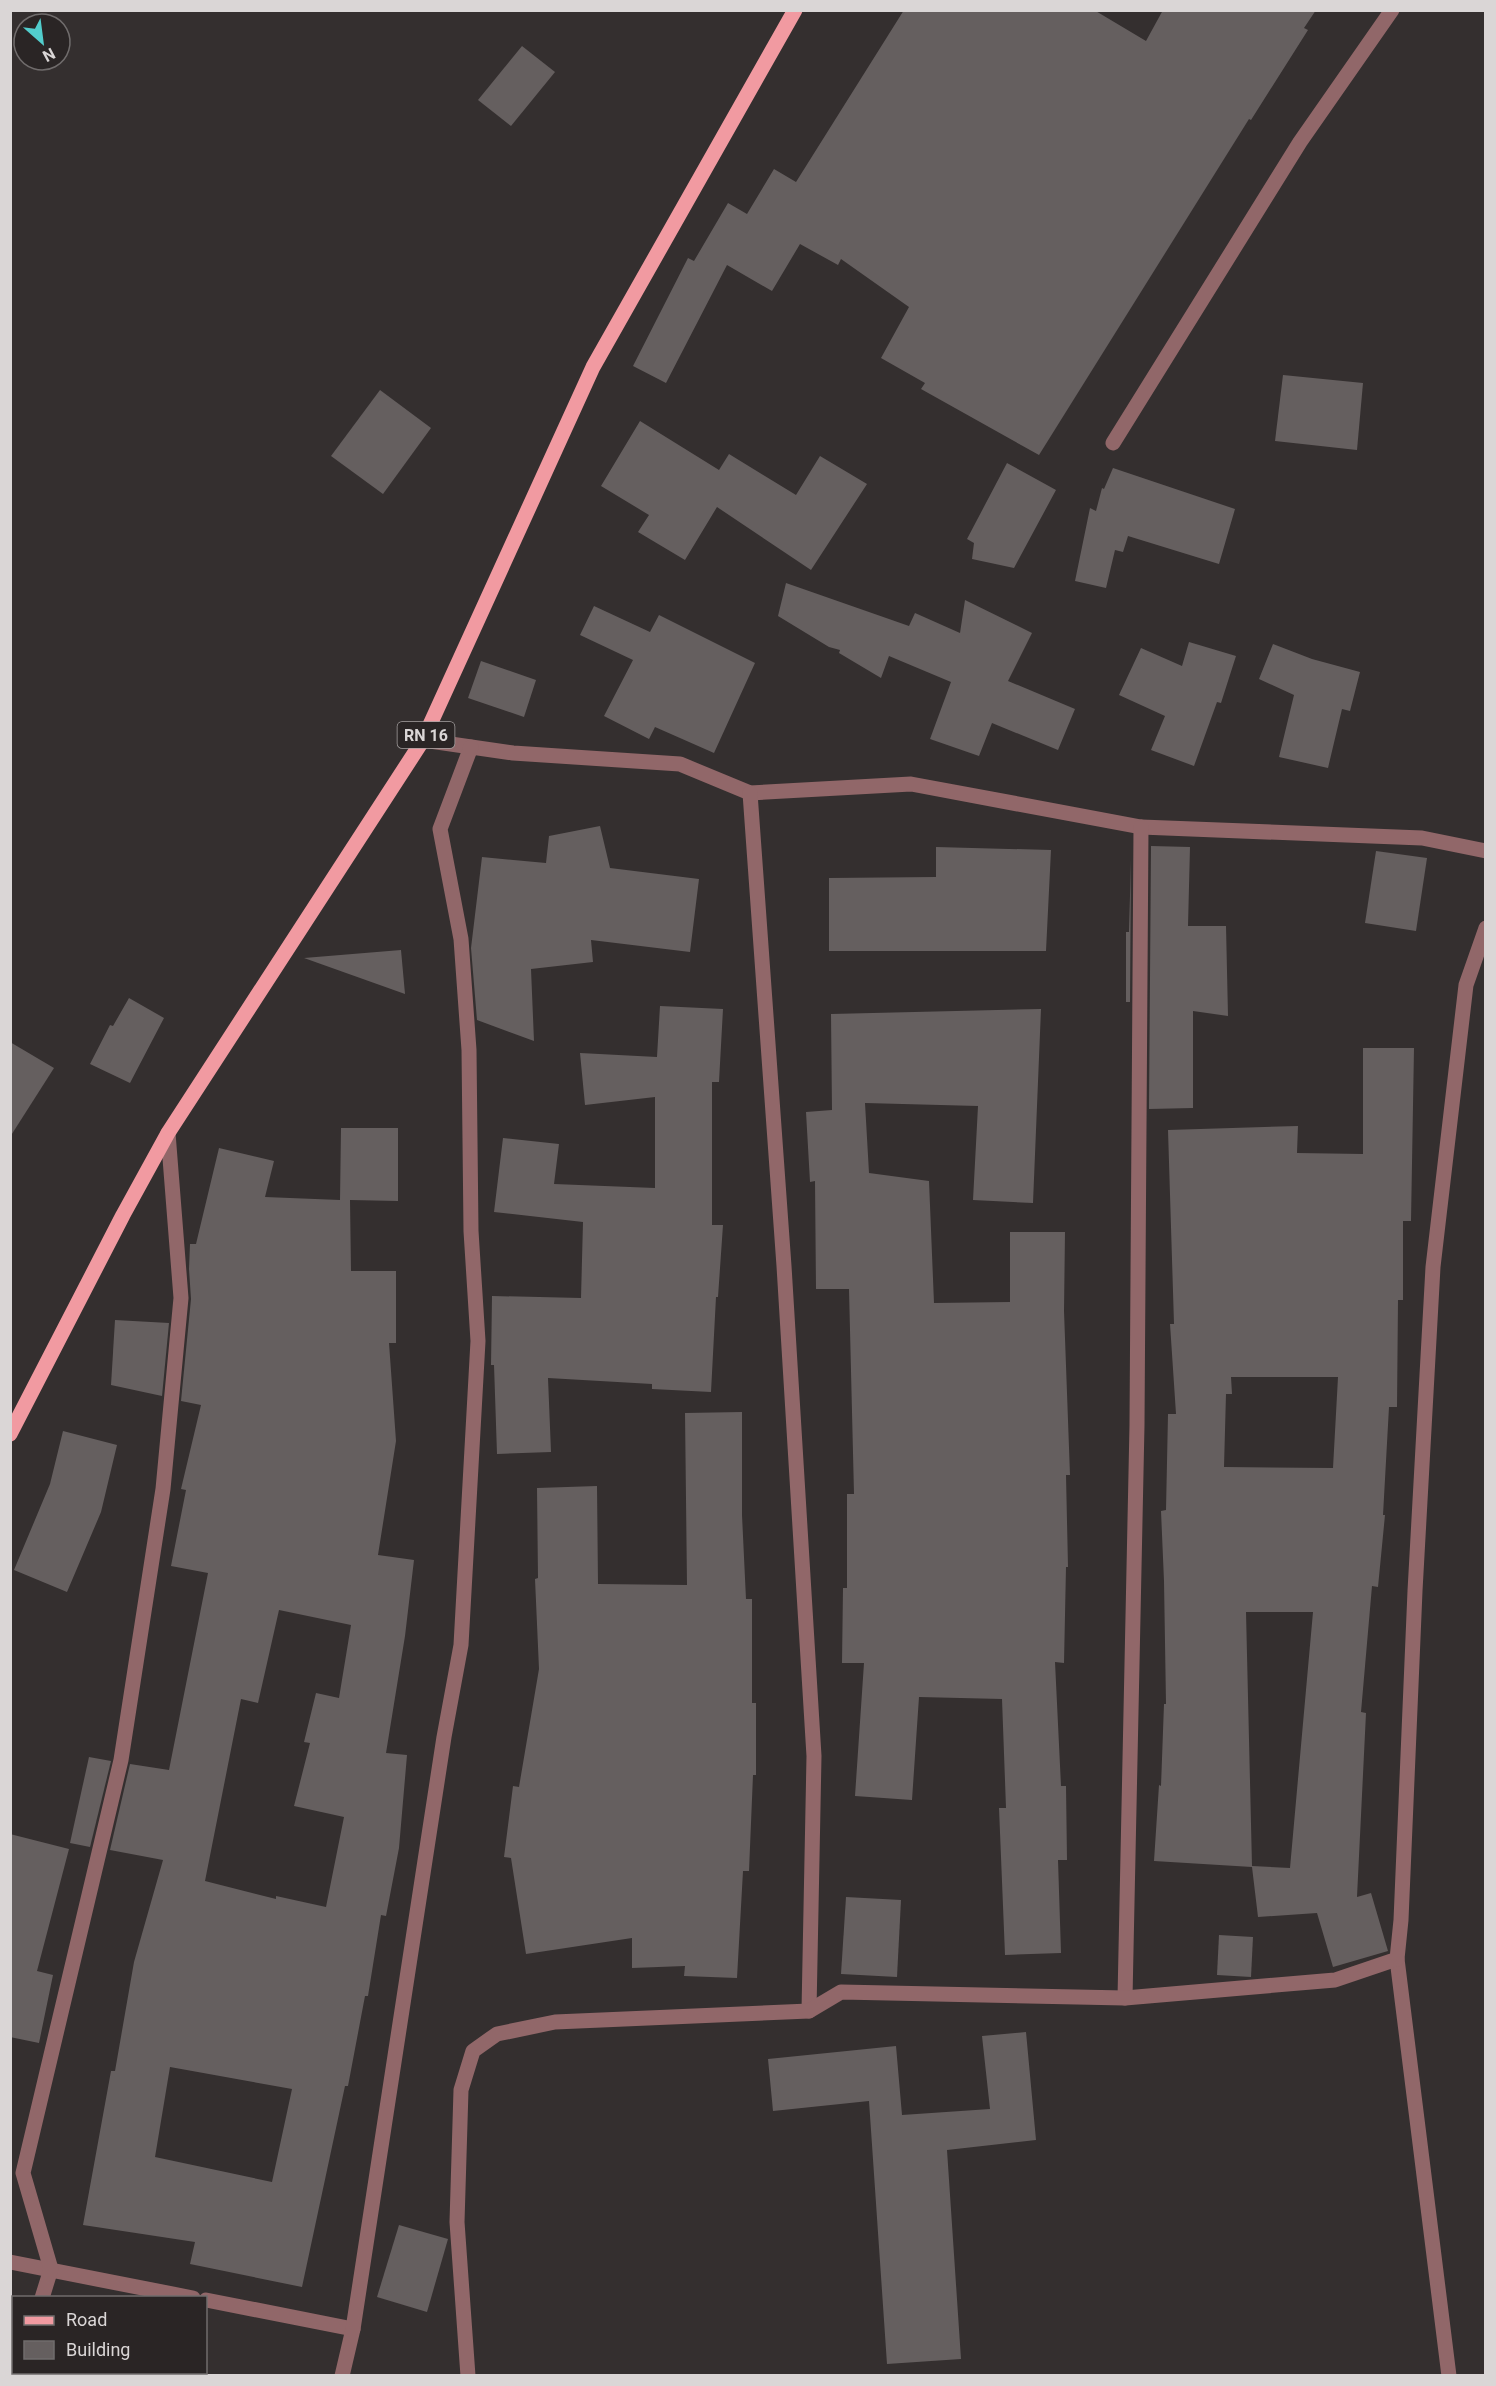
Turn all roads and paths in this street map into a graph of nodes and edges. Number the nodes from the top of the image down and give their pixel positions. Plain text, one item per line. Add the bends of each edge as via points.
1 (795, 10) edge
2 (1392, 10) edge
3 (1113, 443) dead end
4 (423, 740) junction
5 (471, 747) junction
6 (750, 793) junction
7 (1141, 827) junction
8 (1485, 851) edge
9 (1485, 928) edge
10 (168, 1133) junction
11 (10, 1434) edge
12 (1397, 1959) junction
13 (1125, 1998) junction
14 (809, 2011) junction
15 (10, 2262) edge
16 (51, 2269) junction
17 (43, 2296) edge
18 (183, 2296) edge
19 (207, 2300) edge
20 (353, 2329) junction
21 (342, 2376) edge
22 (468, 2376) edge
23 (1449, 2376) edge

1 - 4 main road, RN 16 via 592,367
2 - 3 street via 1300,142
4 - 5 street
4 - 10 main road, RN 16
5 - 6 street via 680,764
5 - 20 street via 440,829 461,939 470,1050 471,1231 478,1341 461,1645
6 - 7 street via 911,784
6 - 14 street via 814,1756
7 - 8 street via 1422,838
7 - 13 street via 1137,1425
9 - 12 street via 1466,985 1434,1267
10 - 11 main road, RN 16
10 - 16 street via 181,1298 163,1490 121,1760 23,2174
12 - 13 street via 1335,1980
12 - 23 street
13 - 14 street via 841,1992
14 - 22 street via 555,2022 497,2034 473,2051 461,2090 457,2222
15 - 16 street
16 - 17 street
16 - 18 street
19 - 20 street
20 - 21 street

